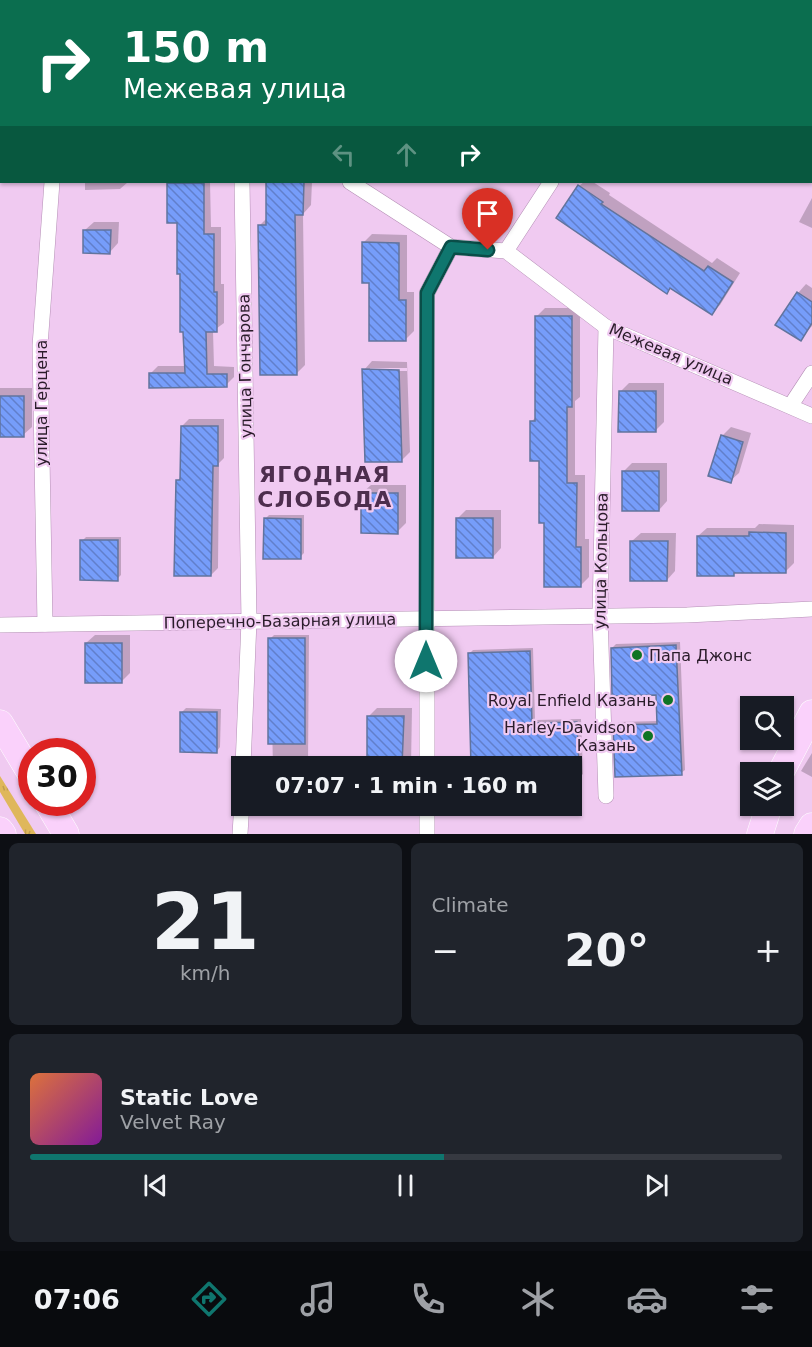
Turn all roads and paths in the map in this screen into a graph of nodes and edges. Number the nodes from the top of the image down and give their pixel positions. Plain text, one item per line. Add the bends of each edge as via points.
1 (52, 183) edge
2 (242, 183) edge
3 (353, 183) edge
4 (550, 183) edge
5 (451, 247) junction
6 (506, 251) junction
7 (606, 327) junction
8 (812, 373) edge
9 (791, 405) junction
10 (812, 416) edge
11 (812, 609) edge
12 (600, 616) junction
13 (426, 619) junction
14 (249, 621) junction
15 (45, 624) junction
16 (0, 625) edge
17 (812, 713) edge
18 (0, 723) edge
19 (18, 753) edge
20 (243, 756) edge
21 (427, 756) edge
22 (786, 762) edge
23 (606, 796) dead end
24 (55, 816) edge
25 (241, 816) edge
26 (427, 816) edge
27 (766, 816) edge
28 (812, 826) edge
29 (0, 830) edge
30 (3, 834) edge
31 (66, 834) edge
32 (240, 834) edge
33 (427, 834) edge
34 (760, 834) edge
35 (807, 834) edge

1 - 15 street, улица Герцена via 40,346
2 - 14 street, улица Гончарова
3 - 5 street
4 - 6 street
5 - 6 street
5 - 13 street via 427,293
6 - 7 street, Межевая улица
7 - 9 street, Межевая улица
7 - 12 street, улица Кольцова
8 - 9 street
9 - 10 street, Межевая улица
11 - 12 street, Поперечно-Базарная улица
12 - 13 street, Поперечно-Базарная улица
12 - 23 street, улица Кольцова
13 - 14 street, Поперечно-Базарная улица
13 - 21 street
14 - 15 street, Поперечно-Базарная улица
14 - 20 street, улица Гончарова
15 - 16 street, Поперечно-Базарная улица
17 - 22 main road
18 - 19 main road
24 - 31 main road
25 - 32 street
26 - 33 street
27 - 34 main road
28 - 35 main road
29 - 30 main road

